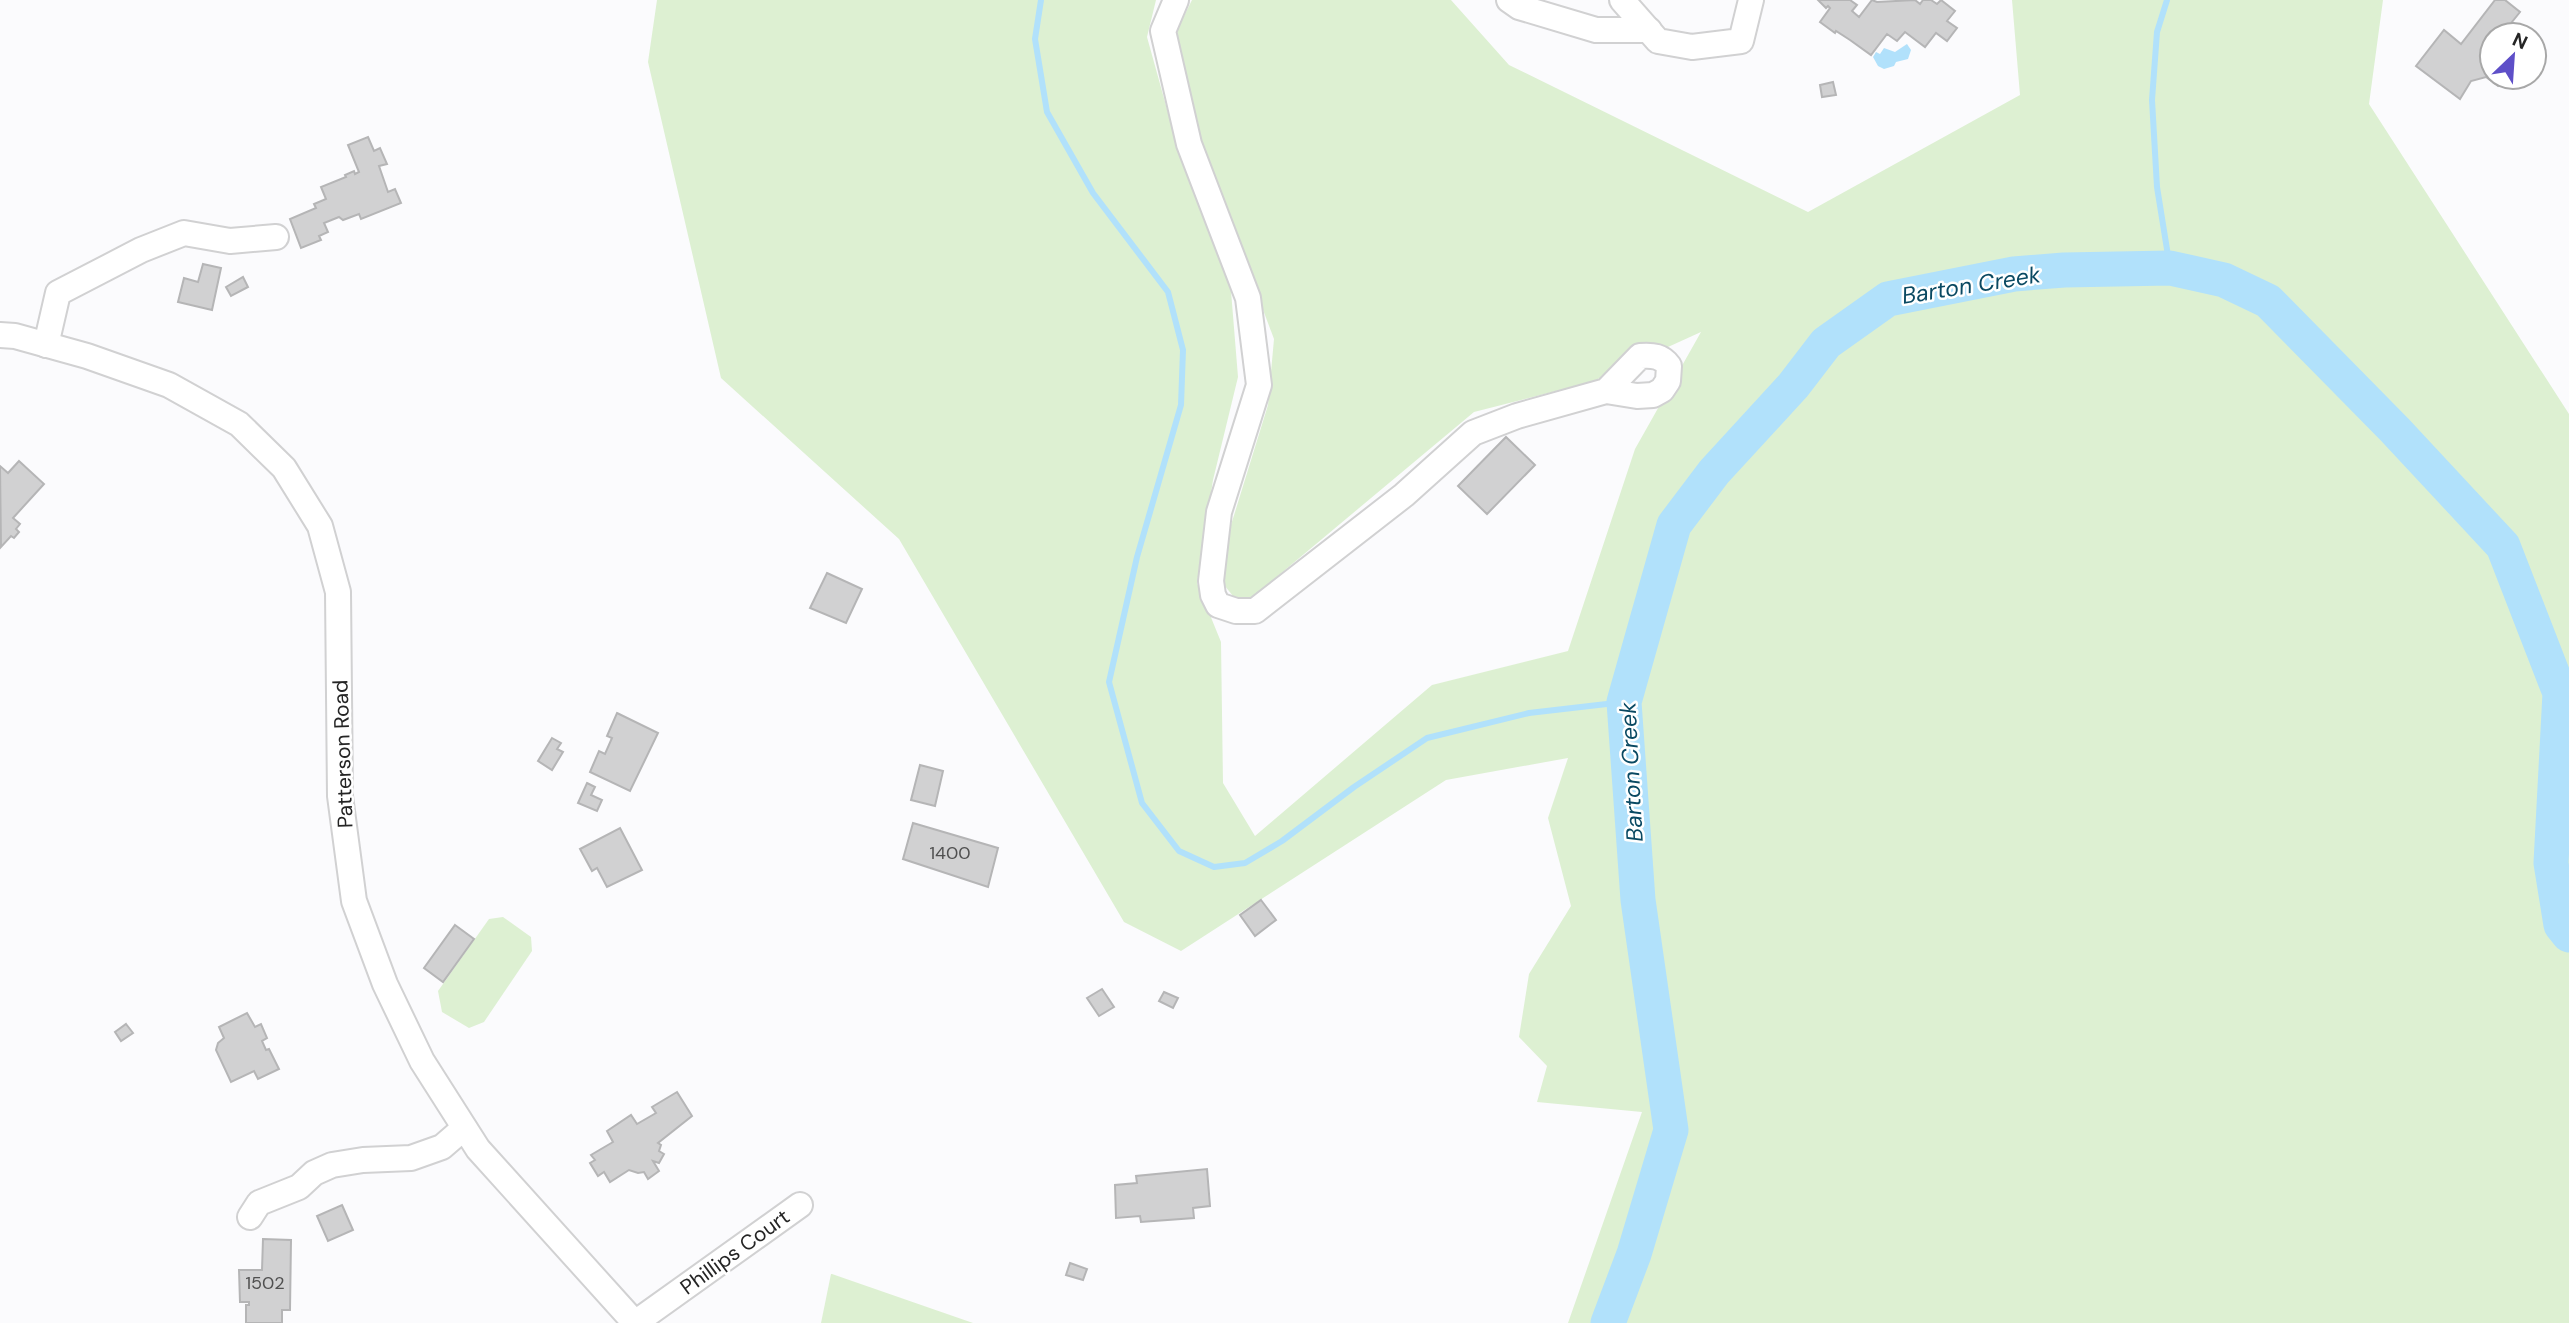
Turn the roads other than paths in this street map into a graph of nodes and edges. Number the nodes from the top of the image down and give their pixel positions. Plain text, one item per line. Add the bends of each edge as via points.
1 (1176, 0) edge
2 (1510, 0) edge
3 (1622, 0) edge
4 (1751, 0) edge
5 (1649, 30) junction
6 (276, 237) dead end
7 (0, 335) edge
8 (46, 345) junction
9 (1606, 391) dead end
10 (464, 1128) junction
11 (800, 1205) dead end
12 (250, 1217) dead end
13 (635, 1323) edge

1 - 9 street via 1163,31 1189,144 1248,298 1259,385 1219,512 1212,582 1218,605 1255,611 1404,495 1472,433
2 - 5 street via 1519,7 1596,30
3 - 5 street
4 - 5 street via 1741,41 1692,47 1658,41
6 - 8 street via 230,241 184,233 141,250 58,293
7 - 8 street, Patterson Road
8 - 10 street, Patterson Road via 169,385 239,424 284,468 320,526 338,592 340,796 354,901 416,1050
10 - 12 street via 442,1147 411,1158 332,1165 299,1187 259,1203
10 - 13 street, Patterson Road
11 - 13 street, Phillips Court

